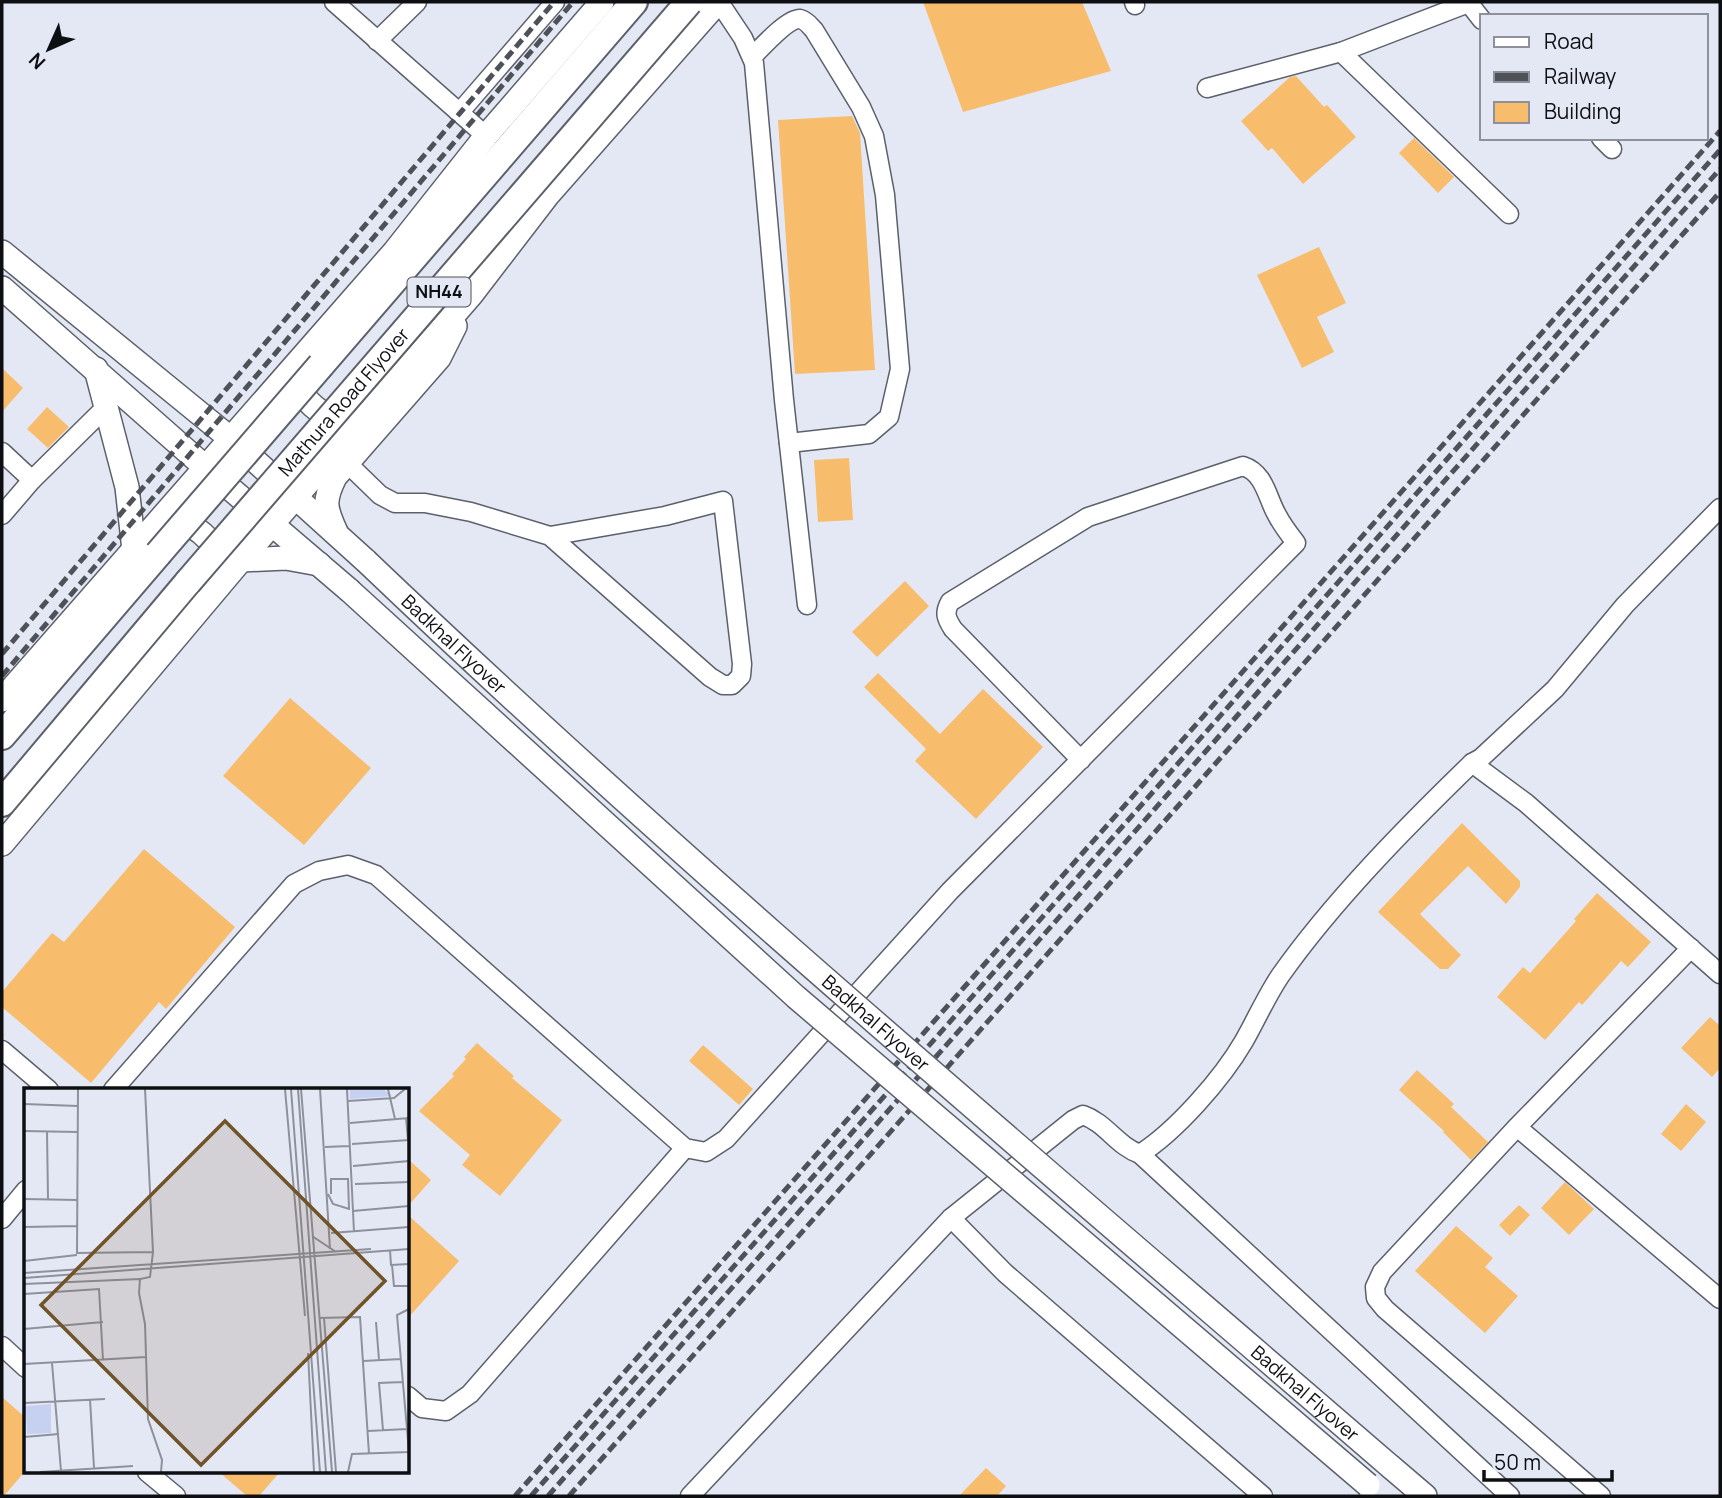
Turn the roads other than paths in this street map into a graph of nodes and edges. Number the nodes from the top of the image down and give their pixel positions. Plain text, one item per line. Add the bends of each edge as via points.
1 (334, 2) edge
2 (417, 2) edge
3 (555, 2) edge
4 (602, 2) edge
5 (634, 2) edge
6 (689, 2) edge
7 (719, 2) edge
8 (798, 2) edge
9 (1469, 2) edge
10 (1480, 17) edge
11 (804, 20) junction
12 (377, 41) junction
13 (1341, 52) junction
14 (752, 57) junction
15 (1207, 88) dead end
16 (459, 113) junction
17 (486, 136) junction
18 (1509, 214) dead end
19 (2, 252) edge
20 (2, 288) edge
21 (471, 295) junction
22 (295, 366) junction
23 (96, 369) junction
24 (106, 407) junction
25 (366, 416) junction
26 (231, 439) junction
27 (789, 443) junction
28 (2, 452) edge
29 (347, 463) junction
30 (205, 467) junction
31 (32, 480) junction
32 (296, 498) junction
33 (1720, 508) edge
34 (2, 515) edge
35 (161, 519) junction
36 (272, 524) junction
37 (338, 535) junction
38 (550, 536) junction
39 (134, 550) junction
40 (319, 564) junction
41 (235, 568) junction
42 (807, 605) dead end
43 (2, 700) edge
44 (2, 736) edge
45 (1081, 760) junction
46 (1472, 763) junction
47 (2, 803) edge
48 (2, 844) edge
49 (1691, 948) junction
50 (1720, 974) edge
51 (2, 1050) edge
52 (47, 1088) edge
53 (115, 1088) edge
54 (1517, 1127) junction
55 (685, 1148) junction
56 (1140, 1154) junction
57 (24, 1192) edge
58 (951, 1218) junction
59 (2, 1219) edge
60 (1720, 1299) edge
61 (2, 1346) edge
62 (24, 1365) edge
63 (410, 1398) edge
64 (149, 1474) edge
65 (1375, 1491) edge
66 (693, 1495) edge
67 (176, 1496) edge
68 (1263, 1496) edge
69 (1425, 1496) edge
70 (1510, 1496) edge
71 (1601, 1496) edge

1 - 12 street
2 - 12 street
3 - 16 street
4 - 17 main road
5 - 44 highway, NH44, bridge
6 - 47 highway, Mathura Road Flyover / NH44, bridge
7 - 14 street
7 - 21 main road via 547,196
8 - 11 street
9 - 10 street
9 - 13 street
11 - 14 street via 787,24
11 - 27 street via 832,57 874,136 885,195 900,369 889,416 869,434
12 - 16 street
13 - 15 street
13 - 18 street
14 - 27 street
16 - 17 street
17 - 22 main road
19 - 26 main road, Badkhal Flyover
20 - 23 main road, Badkhal Flyover
21 - 25 main road
21 - 29 main road via 439,358
22 - 25 main road via 295,383 325,414 342,421
22 - 26 main road
23 - 24 main road
23 - 30 main road, Badkhal Flyover
24 - 31 street
24 - 39 main road via 127,487
25 - 32 main road
26 - 30 main road
26 - 32 main road, Badkhal Flyover
27 - 42 street
28 - 31 street
29 - 37 main road via 326,496
29 - 38 street via 395,503 425,503 471,512
30 - 35 main road
30 - 36 main road, Badkhal Flyover
31 - 34 street
32 - 36 main road
32 - 37 main road, Badkhal Flyover
33 - 46 street via 1625,605 1555,690
35 - 39 main road
35 - 41 main road via 184,523 208,537 224,562
36 - 40 main road, Badkhal Flyover
36 - 41 main road
37 - 69 main road, Badkhal Flyover, bridge via 741,905
38 - 38 street via 709,677 733,685 741,676 723,501
39 - 43 main road
40 - 41 main road via 286,558
40 - 65 main road, Badkhal Flyover, bridge via 796,997
41 - 48 main road
45 - 45 street via 953,629 946,619 950,602 1088,517 1250,468 1296,543
45 - 55 street via 950,891 726,1139 706,1152
46 - 49 street via 1526,803
46 - 56 street via 1325,918 1280,977 1242,1045 1205,1095
49 - 50 street
49 - 54 street
51 - 52 street
53 - 55 street via 294,884 348,864 376,875
54 - 60 street
54 - 71 street via 1382,1272 1376,1298
55 - 63 street via 470,1394 446,1411 422,1408
56 - 58 street via 1125,1149 1095,1119 1083,1115
56 - 70 street
57 - 59 street
58 - 66 street
58 - 68 street via 1005,1273
61 - 62 street
64 - 67 street

